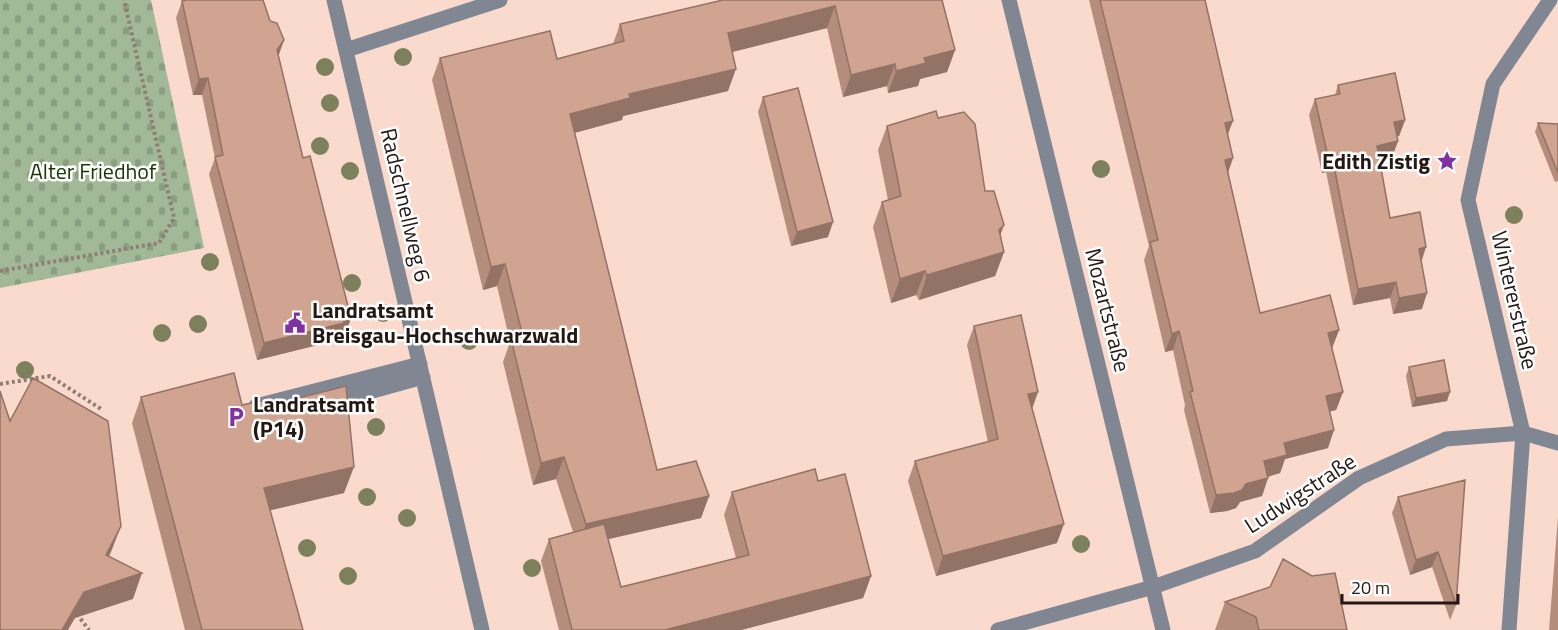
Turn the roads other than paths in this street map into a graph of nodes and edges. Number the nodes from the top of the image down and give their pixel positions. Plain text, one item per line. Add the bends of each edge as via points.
1 (334, 0) edge
2 (500, 0) edge
3 (1009, 0) edge
4 (1550, 0) edge
5 (346, 50) junction
6 (412, 336) dead end
7 (421, 370) junction
8 (256, 406) edge
9 (270, 418) edge
10 (1523, 433) junction
11 (1558, 443) edge
12 (1153, 587) junction
13 (482, 630) edge
14 (998, 630) edge
15 (1163, 630) edge
16 (1509, 630) edge

1 - 5 street, Radschnellweg 6
2 - 5 street
3 - 12 street, Mozartstraße
4 - 10 street, Wintererstraße via 1493,84 1468,200
5 - 6 street
5 - 7 street, Radschnellweg 6
7 - 8 street
7 - 9 street
7 - 13 street, Radschnellweg 6
10 - 11 street, Ludwigstraße
10 - 12 street, Ludwigstraße via 1446,439 1359,478 1255,551
10 - 16 street, Wintererstraße
12 - 14 street, Ludwigstraße
12 - 15 street, Mozartstraße

